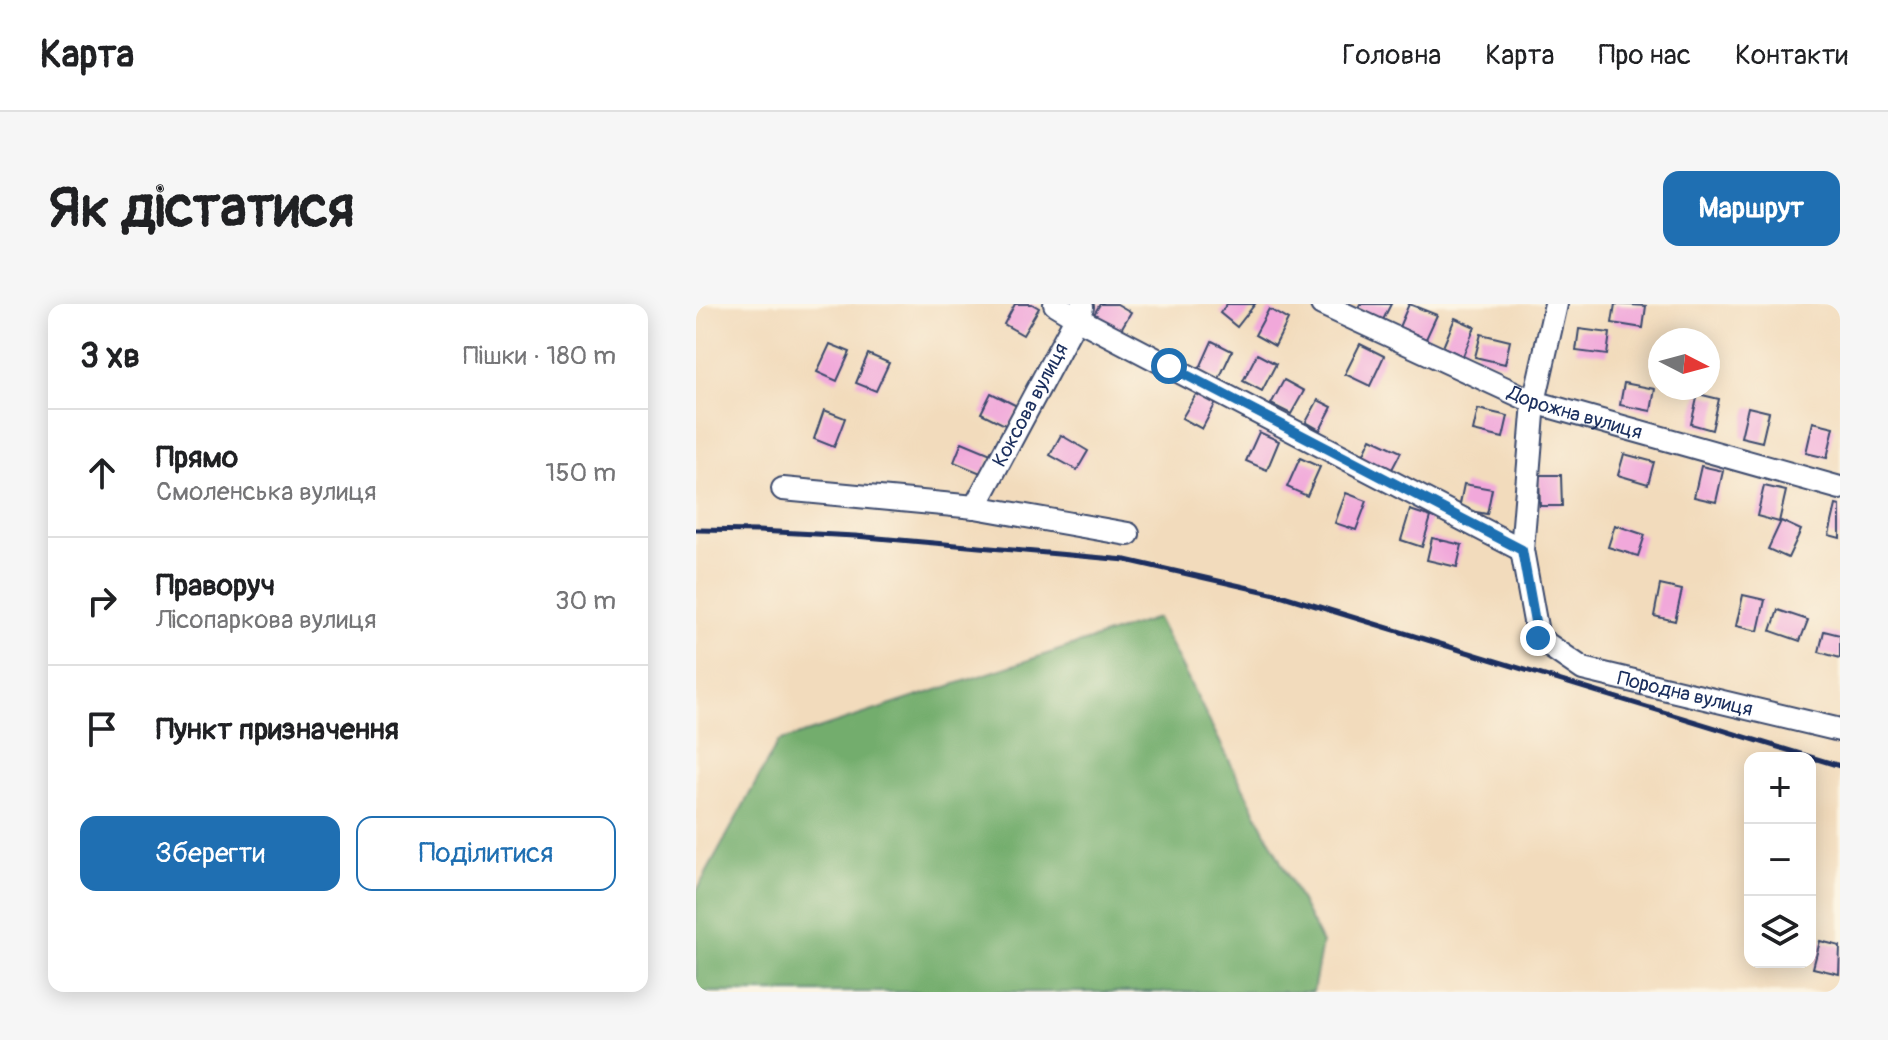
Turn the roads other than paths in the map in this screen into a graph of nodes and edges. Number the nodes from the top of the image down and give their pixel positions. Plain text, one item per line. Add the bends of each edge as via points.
1 (1055, 304) edge
2 (1322, 304) edge
3 (1556, 304) edge
4 (1080, 310) edge
5 (1534, 402) junction
6 (1840, 488) edge
7 (783, 489) dead end
8 (975, 507) junction
9 (1128, 534) dead end
10 (1522, 550) junction
11 (1840, 730) edge

1 - 4 street
2 - 5 street, Дорожна вулиця
3 - 5 street
4 - 8 street, Коксова вулиця
4 - 10 street
5 - 6 street, Дорожна вулиця
5 - 10 street
7 - 8 street
8 - 9 street
10 - 11 street, Породна вулиця via 1538,638 1583,669

